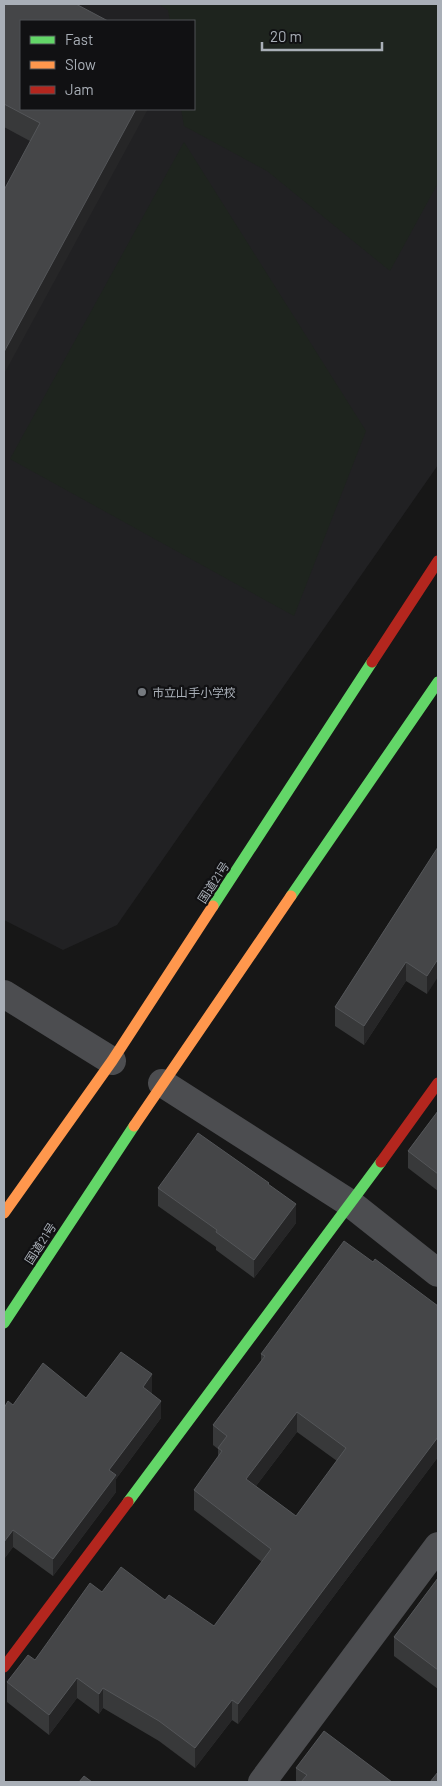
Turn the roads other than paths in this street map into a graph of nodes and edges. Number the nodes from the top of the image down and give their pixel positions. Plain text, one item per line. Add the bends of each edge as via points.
1 (438, 561) edge
2 (438, 682) edge
3 (4, 994) edge
4 (112, 1061) junction
5 (162, 1083) junction
6 (438, 1083) edge
7 (352, 1204) junction
8 (4, 1213) edge
9 (438, 1273) edge
10 (4, 1323) edge
11 (438, 1546) edge
12 (4, 1667) edge
13 (262, 1782) edge

1 - 4 main road, 国道21号
2 - 5 main road, 国道21号
3 - 4 street
4 - 8 main road, 国道21号
5 - 7 street
5 - 10 main road, 国道21号
6 - 7 main road
7 - 9 street
7 - 12 main road
11 - 13 street

